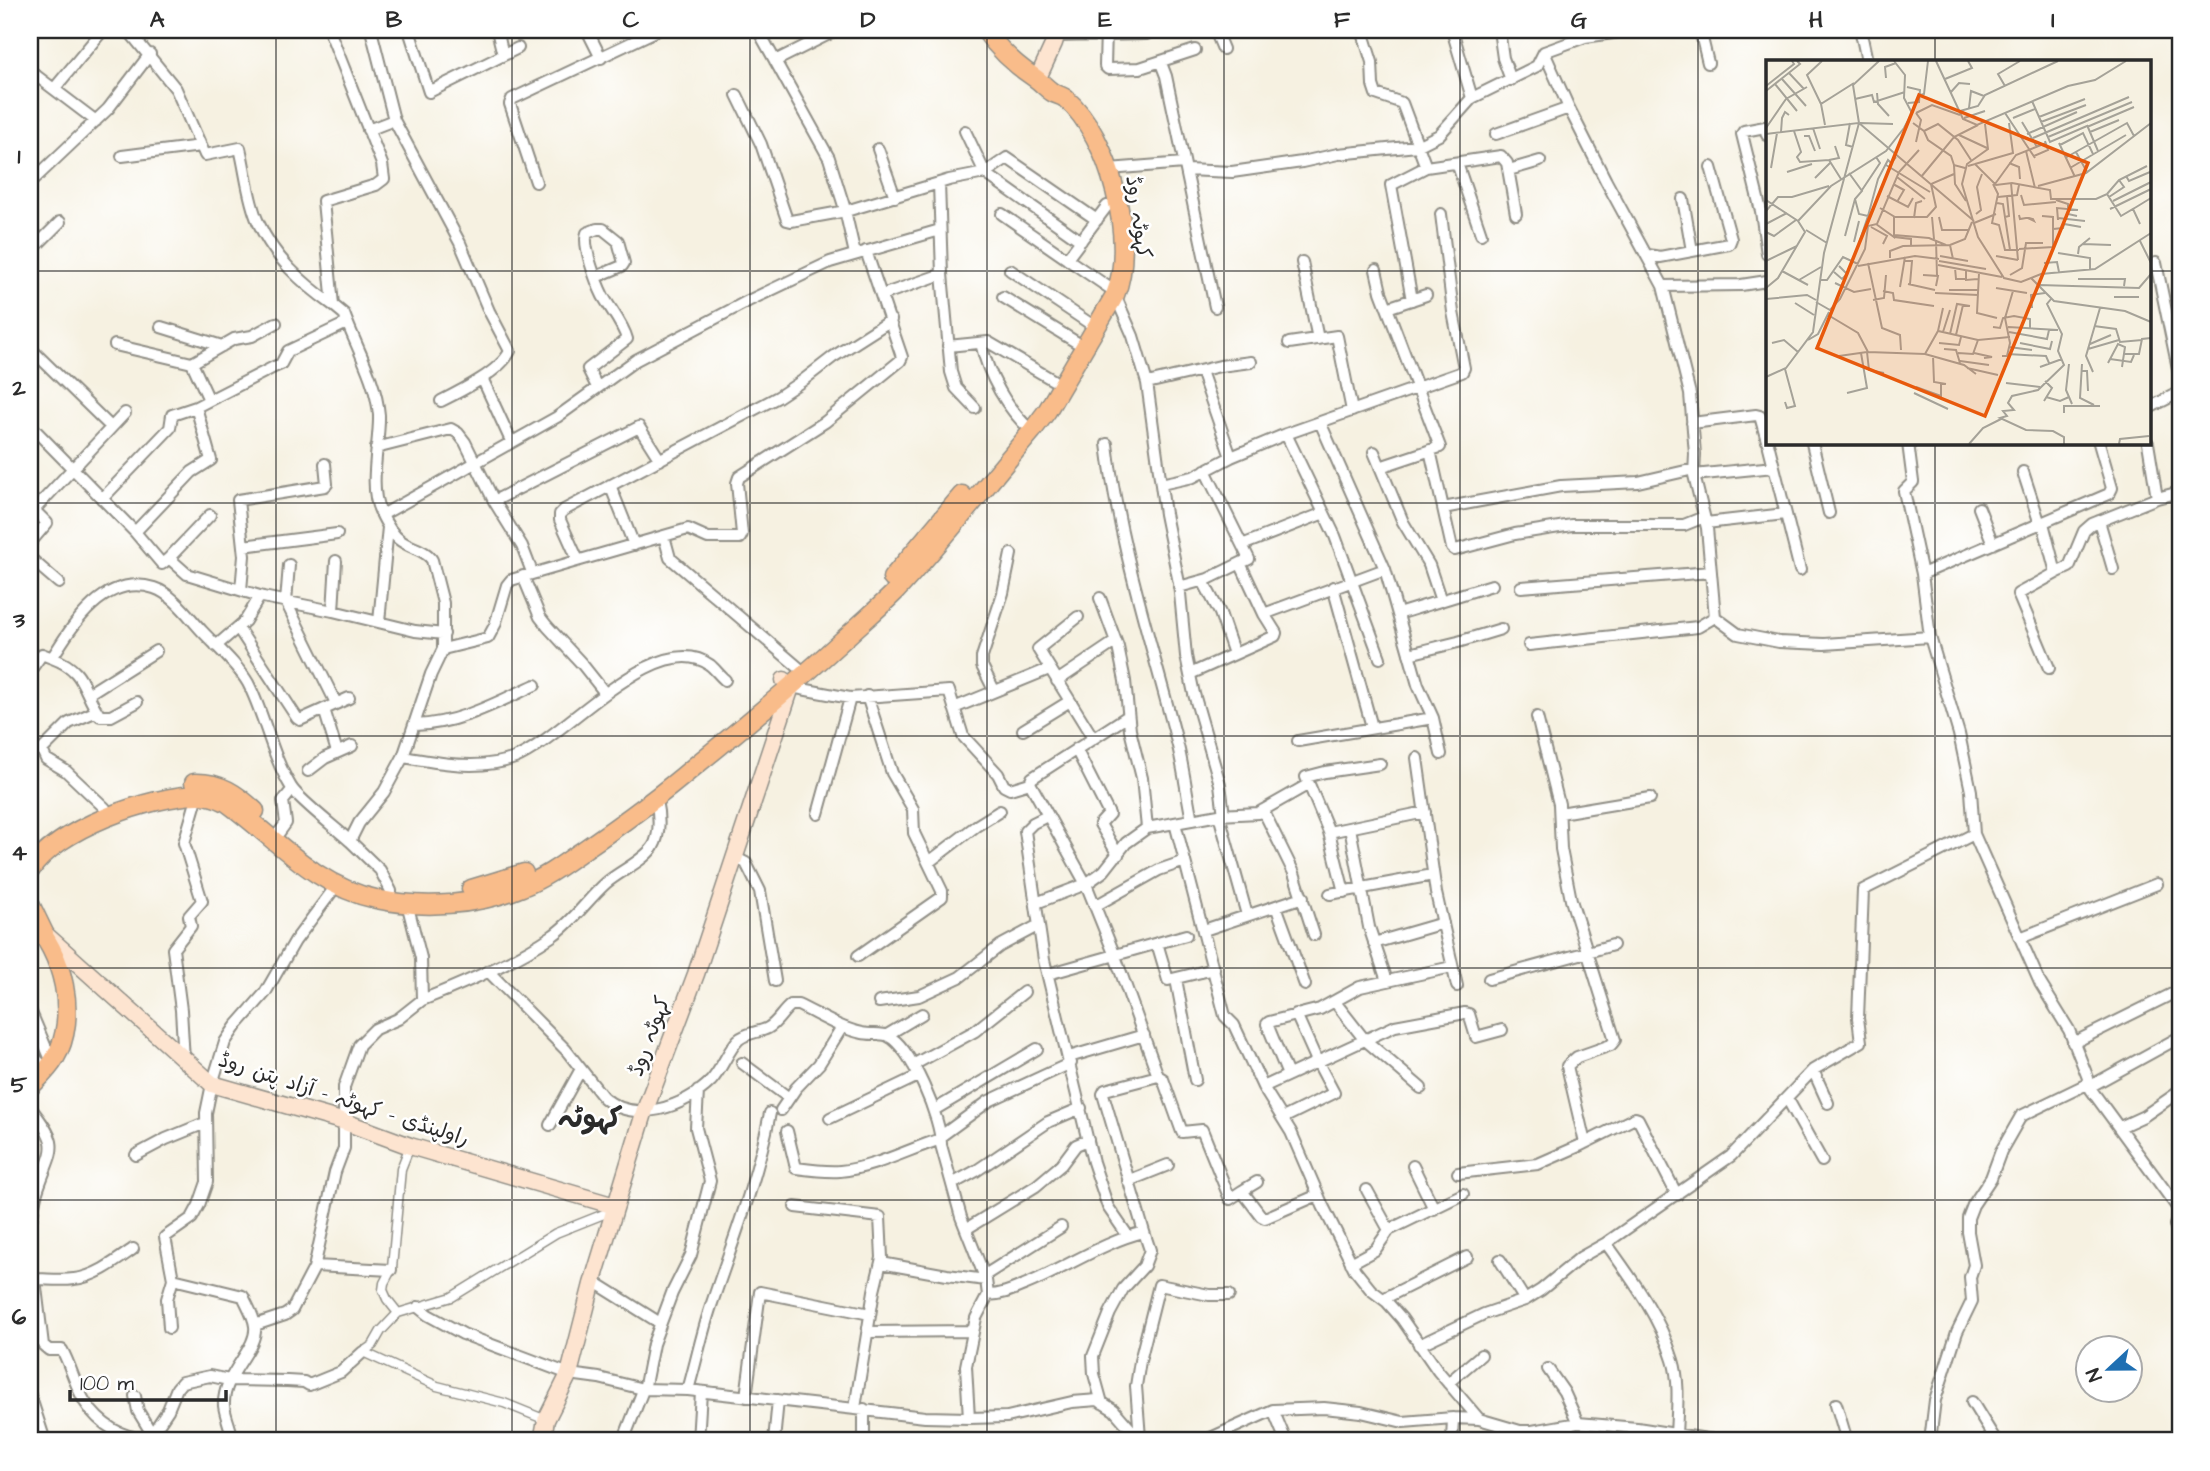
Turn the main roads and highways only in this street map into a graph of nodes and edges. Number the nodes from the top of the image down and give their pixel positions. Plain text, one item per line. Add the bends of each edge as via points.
1 (985, 30) edge
2 (1057, 33) edge
3 (1037, 80) junction
4 (1052, 92) junction
5 (1112, 291) junction
6 (1091, 324) junction
7 (1028, 427) junction
8 (788, 683) junction
9 (30, 855) edge
10 (30, 871) edge
11 (30, 904) edge
12 (30, 920) edge
13 (44, 933) junction
14 (30, 1087) edge
15 (614, 1208) junction
16 (542, 1441) edge

1 - 3 main road via 1007,58
2 - 3 main road
3 - 4 main road
4 - 5 main road, کہوٹہ روڈ via 1093,161 1113,260
4 - 5 main road, کہوٹہ روڈ via 1065,97 1085,123 1109,169 1118,200 1123,262 1122,279
5 - 6 main road, کہوٹہ روڈ
6 - 7 main road, کہوٹہ روڈ
6 - 7 main road, کہوٹہ روڈ via 1047,411
7 - 8 main road, کہوٹہ روڈ via 885,586 798,667
7 - 8 main road, کہوٹہ روڈ via 926,558 892,594
8 - 9 main road via 650,791 544,864 464,891 391,891 341,877 278,834 235,794 209,783 150,792 106,808 52,836
8 - 10 main road via 656,800 555,869 498,895 436,904 374,899 336,886 226,802 198,795 154,803 104,820 57,844
8 - 15 main road, کہوٹہ روڈ via 696,974
11 - 13 main road
12 - 13 main road, راولپنڈی - کہوٹہ - آزاد پتن روڈ
13 - 14 main road via 61,973 65,1004 62,1038 50,1066
13 - 15 main road, راولپنڈی - کہوٹہ - آزاد پتن روڈ via 212,1084
15 - 16 main road, کہوٹہ روڈ via 569,1374 546,1420

